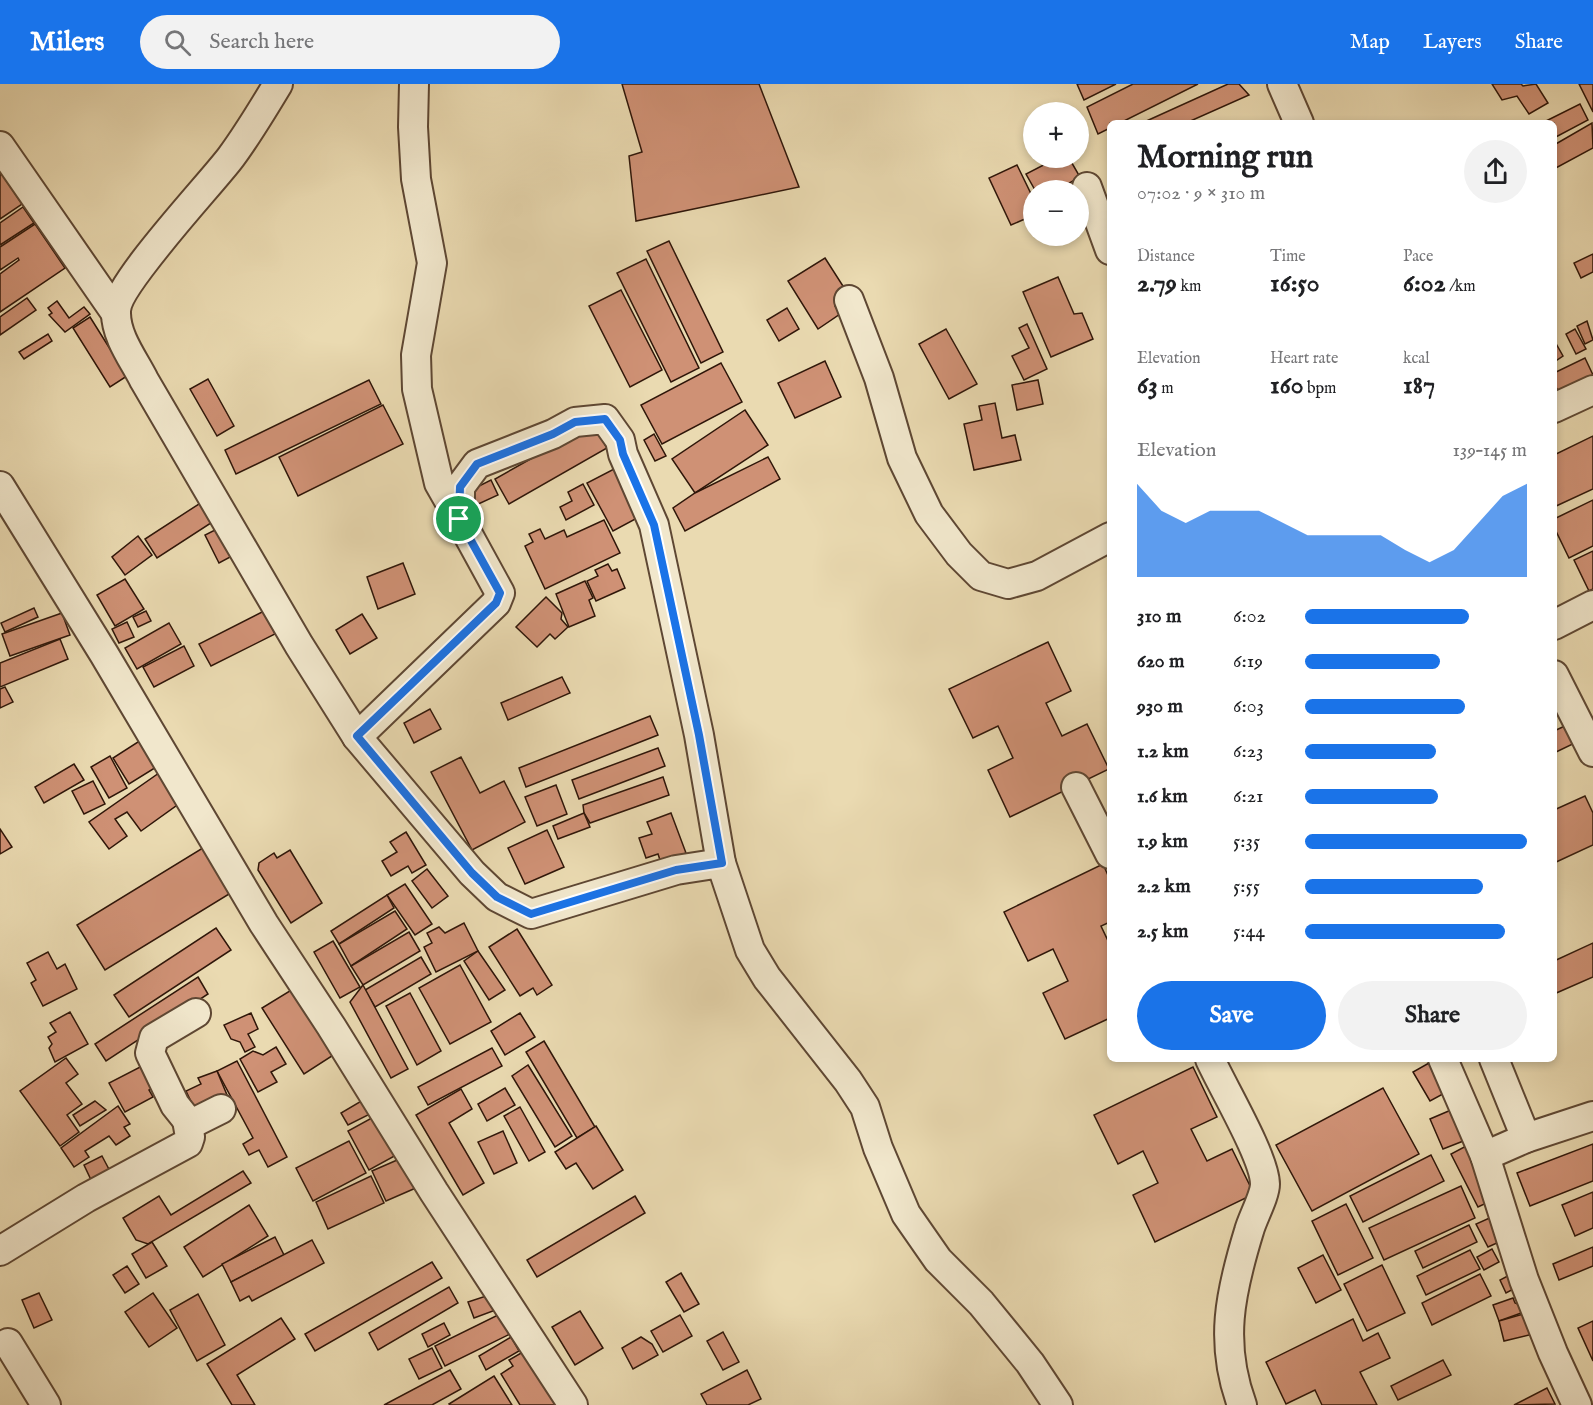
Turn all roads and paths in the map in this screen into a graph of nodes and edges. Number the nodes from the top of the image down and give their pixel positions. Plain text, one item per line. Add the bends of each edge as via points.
1 (278, 84) edge
2 (414, 84) edge
3 (1282, 84) edge
4 (1298, 120) edge
5 (0, 146) edge
6 (1089, 192) edge
7 (1107, 241) edge
8 (849, 300) dead end
9 (115, 312) junction
10 (1593, 390) edge
11 (1557, 407) edge
12 (0, 486) edge
13 (459, 519) junction
14 (1107, 539) edge
15 (1593, 605) edge
16 (1557, 623) edge
17 (1557, 681) edge
18 (357, 736) junction
19 (1593, 752) edge
20 (1076, 787) dead end
21 (1107, 848) edge
22 (722, 863) junction
23 (196, 1013) dead end
24 (1211, 1062) edge
25 (1444, 1062) edge
26 (1495, 1062) edge
27 (221, 1109) dead end
28 (1593, 1116) edge
29 (187, 1120) junction
30 (1526, 1138) junction
31 (1485, 1156) junction
32 (0, 1251) edge
33 (8, 1343) dead end
34 (46, 1405) edge
35 (573, 1405) edge
36 (1058, 1405) edge
37 (1242, 1405) edge
38 (1577, 1405) edge

1 - 9 street via 230,158 145,261
2 - 13 street via 416,179 432,263 416,355 417,389 439,483
3 - 4 street
5 - 9 street
6 - 7 street
8 - 14 street via 879,378 902,458 929,514 981,576 1008,584 1037,576
9 - 18 street via 122,338 144,380 299,645
10 - 11 street
12 - 35 street via 264,924
13 - 18 street via 500,593 496,603
13 - 22 street via 460,487 477,464 575,422 605,419 620,440 654,525
15 - 16 street
17 - 19 street
18 - 22 street via 472,873 497,897 531,914 676,870
20 - 21 street
22 - 36 street via 750,950 865,1107 906,1214 938,1260 981,1303 1030,1363
23 - 29 street via 154,1038 150,1053 175,1105
24 - 37 street via 1256,1152 1265,1184 1232,1290 1227,1323 1229,1353
25 - 31 street
26 - 30 street
27 - 29 street via 197,1121
28 - 30 street
29 - 32 street via 188,1143 86,1198
30 - 31 street
31 - 38 street via 1524,1280
33 - 34 street

